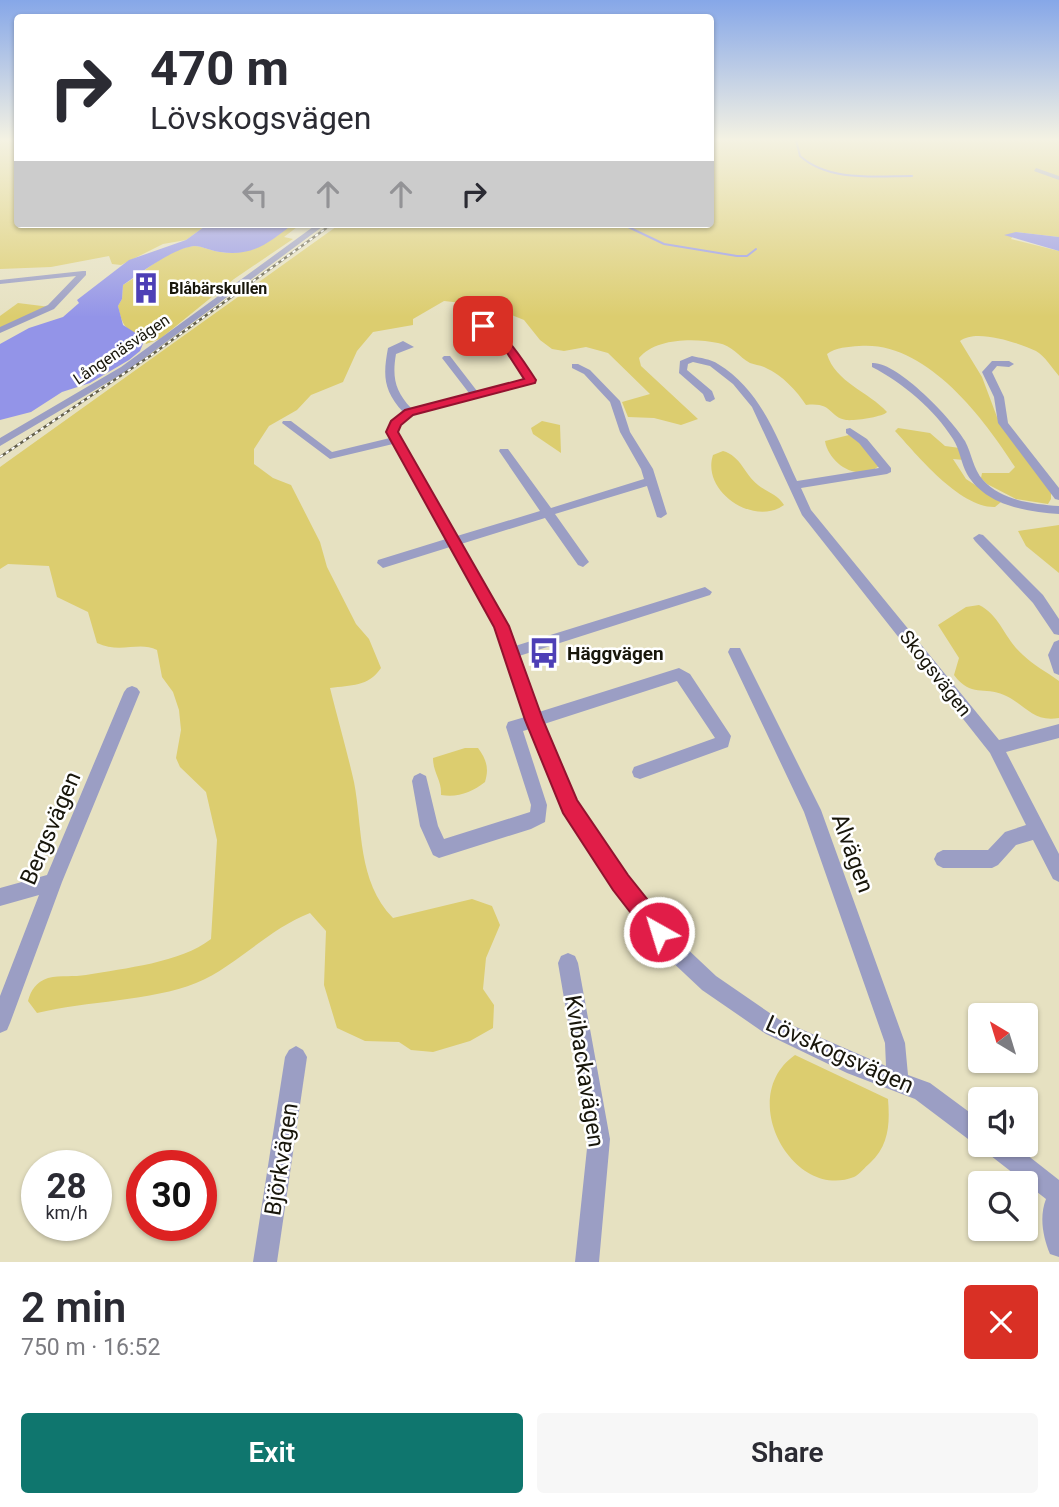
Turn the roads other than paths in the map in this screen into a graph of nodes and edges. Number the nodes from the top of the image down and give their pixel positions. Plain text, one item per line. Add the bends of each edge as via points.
1 (316, 228) edge
2 (10, 281) junction
3 (0, 282) edge
4 (0, 289) edge
5 (474, 321) dead end
6 (0, 330) edge
7 (393, 352) dead end
8 (447, 358) dead end
9 (1009, 364) dead end
10 (875, 365) dead end
11 (575, 366) dead end
12 (475, 395) junction
13 (710, 399) dead end
14 (409, 412) junction
15 (287, 423) dead end
16 (850, 432) dead end
17 (396, 440) junction
18 (0, 443) edge
19 (504, 451) dead end
20 (650, 481) junction
21 (795, 485) junction
22 (1059, 496) edge
23 (1059, 510) edge
24 (549, 512) junction
25 (661, 514) dead end
26 (979, 538) dead end
27 (455, 540) junction
28 (583, 562) dead end
29 (383, 563) dead end
30 (705, 592) dead end
31 (1059, 630) edge
32 (1059, 646) edge
33 (735, 652) dead end
34 (511, 653) junction
35 (1059, 669) edge
36 (132, 692) dead end
37 (534, 720) junction
38 (1059, 731) edge
39 (996, 748) junction
40 (640, 772) dead end
41 (420, 781) dead end
42 (1036, 831) junction
43 (943, 859) dead end
44 (1059, 873) edge
45 (53, 882) junction
46 (0, 897) edge
47 (568, 963) dead end
48 (0, 1023) edge
49 (296, 1057) dead end
50 (898, 1080) junction
51 (968, 1125) edge
52 (1011, 1157) edge
53 (1059, 1195) edge
54 (1059, 1245) edge
55 (265, 1262) edge
56 (587, 1262) edge

1 - 18 street, Långenäsvägen via 124,369
2 - 3 street
2 - 4 street
2 - 6 street via 83,273 51,307
5 - 12 street via 502,339 531,380
7 - 14 street via 388,373 397,399
8 - 12 street
9 - 22 street via 995,363 986,372 999,397 1003,423
10 - 23 street via 898,377 957,436 982,486 1031,507
11 - 20 street via 615,401
12 - 14 street
13 - 21 street, Skogsvägen via 682,371 683,363 692,359 709,362 744,391 757,406
14 - 17 street via 393,427
15 - 17 street via 330,456
16 - 21 street via 887,470
17 - 27 street, Lövskogsvägen
19 - 24 street
20 - 24 street
20 - 25 street
21 - 39 street, Skogsvägen via 811,520
24 - 27 street
24 - 28 street
26 - 31 street via 1038,599
27 - 29 street
27 - 34 street, Lövskogsvägen via 502,626
30 - 34 street
32 - 35 street via 1055,655
33 - 50 street, Alvägen via 812,810 895,1043
34 - 37 street, Lövskogsvägen
36 - 45 street, Bergsvägen
37 - 40 street via 674,674 682,676 723,736 722,742
37 - 41 street via 514,727 538,805 539,816 531,821 439,849
37 - 50 street, Lövskogsvägen via 570,806 675,951 709,983 773,1027
38 - 39 street
39 - 42 street, Skogsvägen
42 - 43 street via 1011,838 992,859
42 - 44 street, Skogsvägen
45 - 46 street
45 - 48 street, Bergsvägen
47 - 56 street, Kvibackavägen via 599,1139
49 - 55 street, Björkvägen
50 - 51 street, Lövskogsvägen via 922,1091
52 - 53 street
53 - 54 street via 1053,1212

